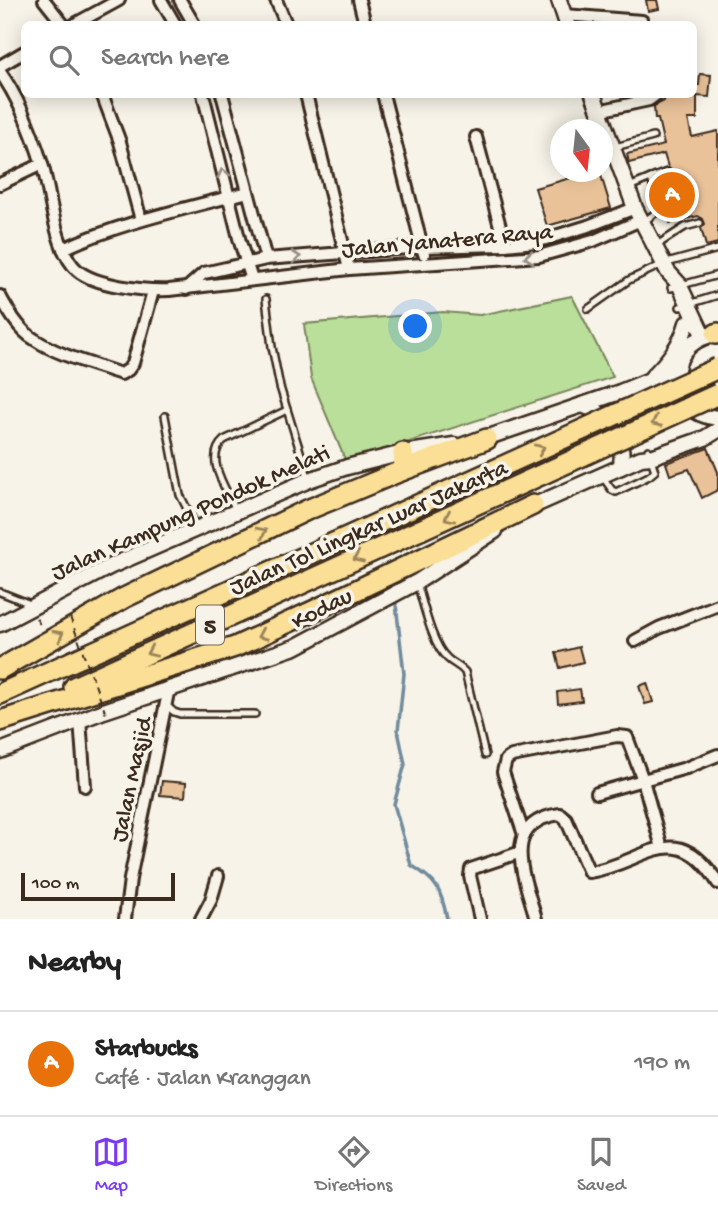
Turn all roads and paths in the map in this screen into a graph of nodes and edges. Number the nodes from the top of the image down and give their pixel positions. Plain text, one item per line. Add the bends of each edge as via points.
1 (44, 0) edge
2 (118, 0) edge
3 (161, 0) edge
4 (180, 0) edge
5 (276, 0) edge
6 (359, 0) edge
7 (559, 0) edge
8 (566, 20) edge
9 (61, 21) edge
10 (80, 21) edge
11 (173, 21) edge
12 (192, 21) edge
13 (285, 21) edge
14 (364, 21) edge
15 (642, 21) dead end
16 (21, 54) edge
17 (0, 66) edge
18 (0, 72) edge
19 (104, 98) edge
20 (204, 98) edge
21 (223, 98) edge
22 (307, 98) edge
23 (384, 98) edge
24 (594, 98) edge
25 (652, 98) edge
26 (598, 111) junction
27 (601, 119) edge
28 (476, 137) dead end
29 (653, 137) dead end
30 (613, 148) edge
31 (613, 151) edge
32 (42, 164) junction
33 (667, 172) dead end
34 (651, 178) junction
35 (0, 184) edge
36 (626, 188) junction
37 (248, 192) junction
38 (229, 198) junction
39 (639, 217) junction
40 (141, 220) junction
41 (700, 223) dead end
42 (573, 231) junction
43 (505, 245) junction
44 (578, 246) junction
45 (422, 247) junction
46 (655, 247) junction
47 (718, 248) edge
48 (63, 249) junction
49 (346, 253) junction
50 (265, 259) junction
51 (246, 263) junction
52 (427, 263) junction
53 (666, 268) junction
54 (349, 269) junction
55 (718, 276) edge
56 (252, 280) junction
57 (675, 286) junction
58 (187, 289) junction
59 (153, 291) junction
60 (718, 295) edge
61 (0, 296) edge
62 (266, 299) dead end
63 (684, 305) junction
64 (589, 309) dead end
65 (687, 323) junction
66 (710, 336) edge
67 (718, 368) edge
68 (677, 369) junction
69 (641, 384) junction
70 (718, 394) edge
71 (582, 405) junction
72 (287, 410) junction
73 (165, 416) dead end
74 (712, 417) edge
75 (718, 430) edge
76 (487, 439) joint
77 (673, 445) junction
78 (650, 453) junction
79 (402, 462) junction
80 (621, 467) junction
81 (601, 475) junction
82 (309, 480) junction
83 (533, 505) junction
84 (236, 510) junction
85 (197, 528) junction
86 (417, 582) junction
87 (0, 592) edge
88 (33, 605) junction
89 (718, 605) edge
90 (70, 617) dead end
91 (0, 624) edge
92 (635, 641) dead end
93 (0, 669) edge
94 (169, 688) junction
95 (0, 694) edge
96 (166, 705) junction
97 (255, 714) dead end
98 (107, 716) dead end
99 (80, 720) junction
100 (0, 721) edge
101 (0, 751) edge
102 (485, 755) dead end
103 (718, 755) edge
104 (643, 780) junction
105 (85, 786) dead end
106 (597, 793) dead end
107 (524, 835) junction
108 (662, 848) junction
109 (518, 853) junction
110 (218, 876) dead end
111 (718, 883) edge
112 (125, 919) edge
113 (201, 919) edge
114 (480, 919) edge
115 (536, 919) edge

1 - 9 street
2 - 10 street
3 - 11 street
4 - 12 street
5 - 13 street
6 - 14 street
7 - 8 main road
8 - 15 street
16 - 17 street
18 - 32 street via 21,106
19 - 40 street
38 -> 20 street
21 - 37 street
22 - 49 street
23 - 45 street
24 - 26 main road
25 - 26 street
26 - 27 main road
28 - 43 street
29 - 30 lane
31 - 36 main road
32 - 35 street
32 - 48 street
33 - 34 lane
34 - 36 lane
34 - 39 lane via 659,210
36 - 39 main road
37 - 38 street
37 - 50 street
38 - 40 street
38 - 51 street
39 - 42 street, Jalan Yanatera Raya
39 - 44 street, Jalan Yanatera Raya
39 - 46 main road
40 - 48 street
41 - 46 lane via 685,227
42 - 43 street, Jalan Yanatera Raya
42 - 44 street
43 - 45 street, Jalan Yanatera Raya
44 -> 52 street, Jalan Yanatera Raya via 539,256
45 - 49 street, Jalan Yanatera Raya
45 - 52 street
46 - 53 main road
47 - 53 lane
48 - 59 street, Jalan Yanatera Raya via 71,263 89,277
50 -> 49 street, Jalan Yanatera Raya
49 - 54 street
50 - 51 street, Jalan Yanatera Raya
51 - 56 street
51 - 58 street, Jalan Yanatera Raya via 204,273
52 - 54 street, Jalan Yanatera Raya
53 - 57 main road
53 - 64 lane via 629,280
54 - 56 street, Jalan Yanatera Raya
55 - 57 lane
56 - 58 street, Jalan Yanatera Raya
57 - 63 main road
58 - 59 street, Jalan Yanatera Raya
59 - 61 street via 132,363 121,374 34,340
60 - 63 lane
62 - 72 lane
63 - 65 main road
63 - 66 main road
65 - 66 main road
65 - 69 main road via 672,356
66 - 68 main road via 683,353
95 -> 67 highway, Jalan Tol Lingkar Luar Jakarta / 5, bridge
68 - 69 main road
68 - 74 main road via 683,399 694,411
69 - 71 main road
70 -> 100 highway, Jalan Tol Lingkar Luar Jakarta / 5, bridge
71 - 76 main road
71 - 80 main road via 596,410 612,425 621,445
72 - 82 lane
72 - 84 lane via 216,448 216,466
73 - 85 lane via 180,495
74 - 77 main road, Kodau
75 - 77 main road, Kodau
76 - 79 highway
77 - 78 main road, Kodau
78 - 80 main road, Kodau
78 - 81 lane via 655,471 620,491 612,490
79 - 82 main road, Jalan Kampung Pondok Melati via 347,467
93 -> 79 highway via 124,598
80 - 81 main road, Kodau
81 - 83 main road, Kodau
82 - 84 main road, Jalan Kampung Pondok Melati
83 - 86 main road, Kodau
83 -> 100 highway via 235,647
84 - 85 main road, Jalan Kampung Pondok Melati
85 - 88 main road, Jalan Kampung Pondok Melati
86 - 94 main road, Kodau via 295,647
86 - 102 lane via 439,647 465,672
87 - 88 lane
88 - 91 main road, Jalan Kampung Pondok Melati
89 - 92 street
90 - 98 path, bridge
94 - 96 street, Jalan Masjid
94 - 99 main road, Kodau
96 - 97 lane via 180,714
96 - 112 street, Jalan Masjid
99 - 101 main road, Kodau
99 - 105 street
103 - 104 street
104 - 106 street
104 - 107 street via 627,737 512,756 503,772
104 - 108 street
107 - 108 street via 536,820 560,814 589,872
107 - 109 street
108 - 111 street via 688,850
109 - 114 street via 471,869
109 - 115 street
110 - 113 street

